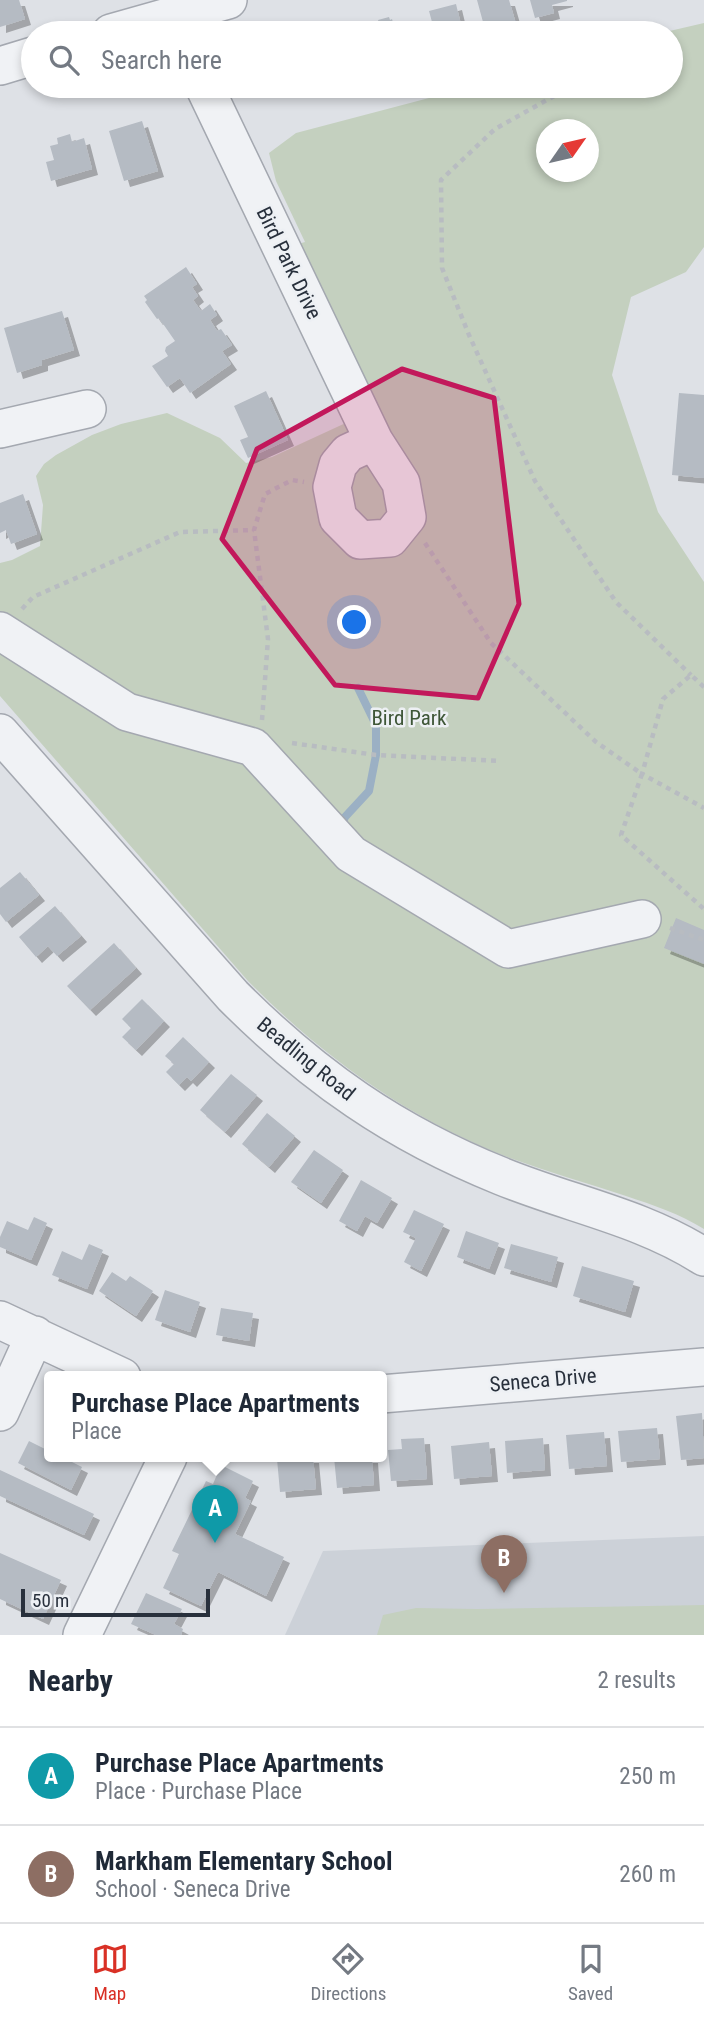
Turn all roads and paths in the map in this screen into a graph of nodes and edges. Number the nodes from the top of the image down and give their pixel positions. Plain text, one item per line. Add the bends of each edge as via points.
1 (228, 0) edge
2 (183, 21) edge
3 (21, 60) edge
4 (0, 66) edge
5 (210, 98) edge
6 (551, 98) edge
7 (87, 410) dead end
8 (0, 429) edge
9 (374, 441) junction
10 (332, 487) junction
11 (407, 517) junction
12 (254, 530) junction
13 (0, 631) edge
14 (691, 675) junction
15 (704, 687) edge
16 (0, 733) edge
17 (256, 742) junction
18 (500, 761) dead end
19 (642, 774) junction
20 (704, 808) edge
21 (704, 909) edge
22 (642, 919) dead end
23 (704, 1257) edge
24 (0, 1320) edge
25 (35, 1335) junction
26 (704, 1367) edge
27 (110, 1371) edge
28 (387, 1393) edge
29 (0, 1412) edge
30 (165, 1462) edge
31 (82, 1635) edge

1 - 2 street
3 - 4 street
5 - 9 street, Bird Park Drive
6 - 14 path via 495,129 440,180 442,268 535,481 616,602
7 - 8 street
9 - 10 street via 348,453 338,465
9 - 11 street, Bird Park Drive via 401,482
10 - 11 street via 338,517 360,540 390,538
10 - 12 path via 292,480 274,489 265,494
11 - 19 path via 491,643 596,741
12 - 13 path via 180,532 33,597
12 - 17 path via 268,639
13 - 17 street via 127,712
14 - 15 path
14 - 19 path via 663,699
16 - 23 street, Beadling Road via 233,996 313,1069 400,1129 448,1153 648,1227
17 - 18 path via 376,755
17 - 22 street via 351,854 509,949
19 - 20 path
19 - 21 path via 621,835
24 - 25 street
25 - 27 street
25 - 29 street
26 - 28 street, Seneca Drive
30 - 31 street

